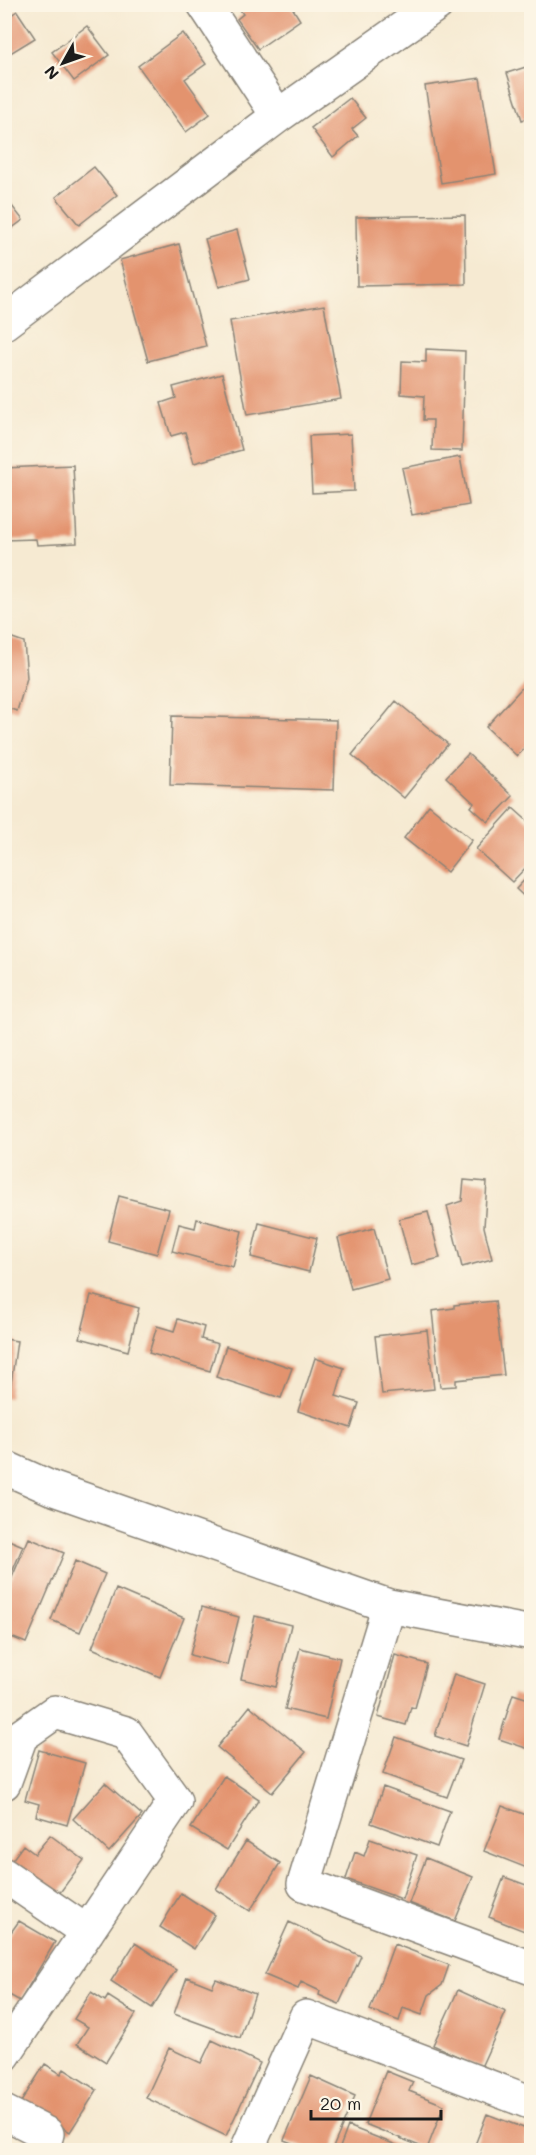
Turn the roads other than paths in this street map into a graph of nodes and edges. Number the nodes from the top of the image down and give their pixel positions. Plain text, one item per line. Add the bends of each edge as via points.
1 (204, 4) edge
2 (437, 4) edge
3 (278, 116) junction
4 (6, 318) edge
5 (4, 1467) edge
6 (389, 1606) junction
7 (531, 1633) edge
8 (4, 1783) edge
9 (4, 1875) edge
10 (87, 1932) junction
11 (531, 1968) edge
12 (4, 2055) edge
13 (531, 2103) edge
14 (4, 2112) edge
15 (42, 2151) edge
16 (247, 2151) edge

1 - 3 street
2 - 3 street
3 - 4 street
5 - 6 street via 51,1488
6 - 7 street
6 - 11 street via 304,1884
8 - 10 street via 21,1736 55,1712 126,1732 175,1801
9 - 10 street
10 - 12 street
13 - 16 street via 306,2017
14 - 15 street via 47,2134

